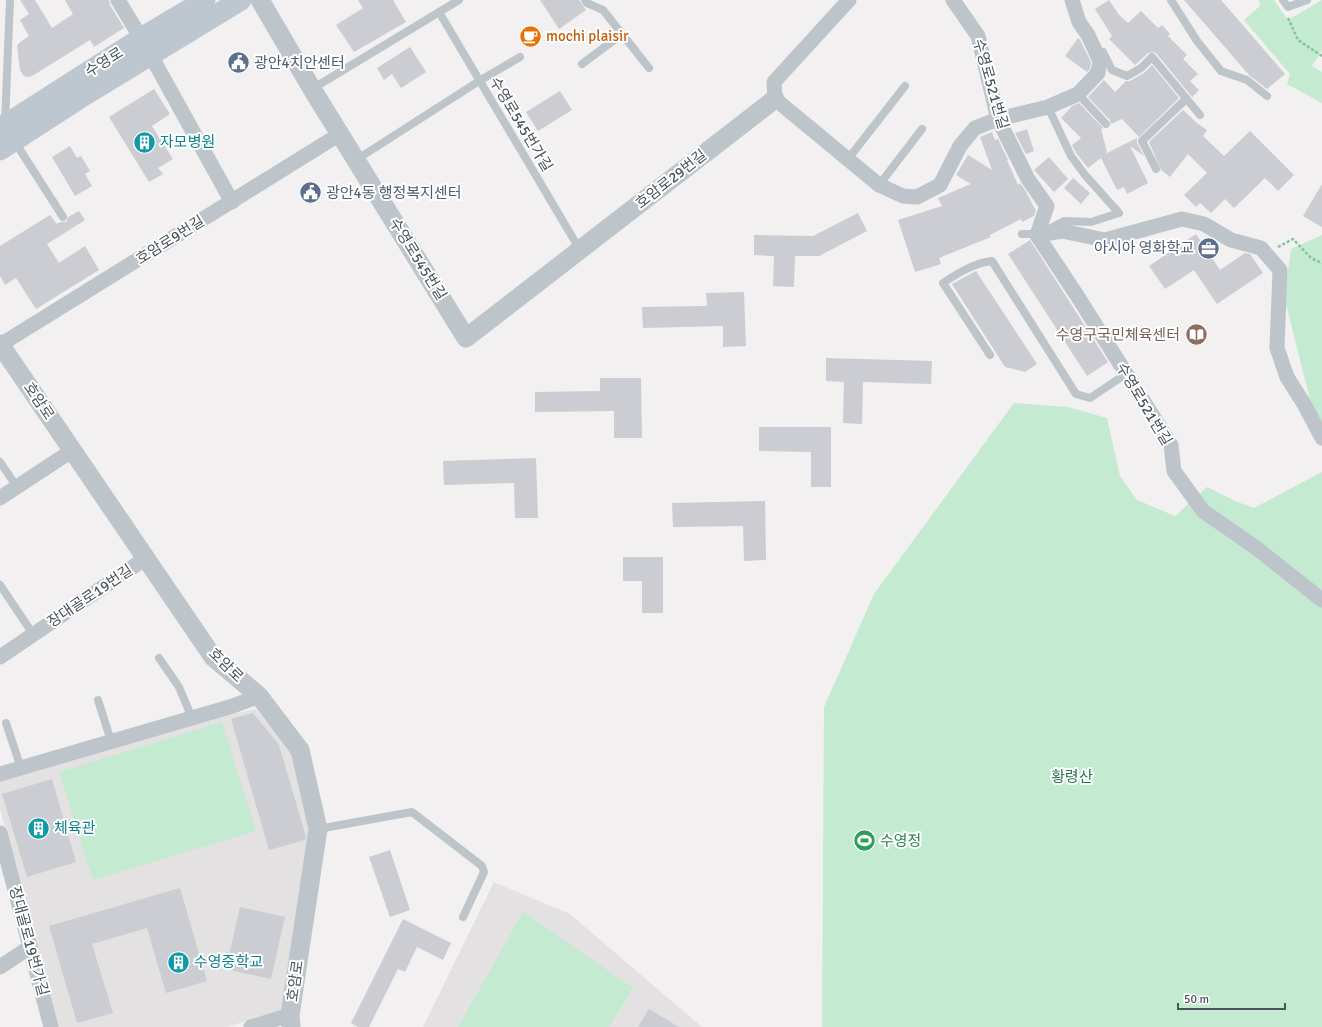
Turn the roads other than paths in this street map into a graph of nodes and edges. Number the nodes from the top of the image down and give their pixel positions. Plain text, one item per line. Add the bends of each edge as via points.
1 (10, 0) edge
2 (118, 0) edge
3 (205, 0) edge
4 (241, 0) edge
5 (260, 0) edge
6 (460, 0) edge
7 (585, 0) edge
8 (849, 0) edge
9 (952, 0) edge
10 (1072, 0) edge
11 (1170, 0) edge
12 (1283, 0) edge
13 (1307, 0) edge
14 (439, 12) junction
15 (1079, 22) junction
16 (622, 34) junction
17 (146, 46) junction
18 (520, 57) dead end
19 (582, 64) dead end
20 (649, 68) dead end
21 (479, 81) junction
22 (905, 86) dead end
23 (312, 89) junction
24 (1078, 94) junction
25 (1267, 96) dead end
26 (774, 99) junction
27 (1186, 99) junction
28 (1048, 107) junction
29 (1200, 115) dead end
30 (998, 119) junction
31 (1106, 124) dead end
32 (922, 130) dead end
33 (340, 134) junction
34 (5, 136) edge
35 (848, 159) junction
36 (356, 160) junction
37 (1156, 169) dead end
38 (879, 185) junction
39 (232, 202) junction
40 (62, 217) dead end
41 (1030, 234) junction
42 (580, 250) junction
43 (466, 338) joint
44 (0, 344) edge
45 (990, 355) dead end
46 (1126, 374) junction
47 (1322, 438) edge
48 (72, 450) junction
49 (0, 462) edge
50 (17, 487) junction
51 (0, 498) edge
52 (146, 558) junction
53 (0, 584) edge
54 (1322, 600) edge
55 (33, 634) junction
56 (0, 657) edge
57 (159, 658) dead end
58 (259, 696) junction
59 (98, 700) dead end
60 (192, 718) junction
61 (6, 722) dead end
62 (111, 741) junction
63 (21, 768) junction
64 (0, 774) edge
65 (318, 829) junction
66 (0, 833) edge
67 (463, 917) dead end
68 (30, 947) junction
69 (0, 967) edge
70 (290, 1021) edge
71 (51, 1027) edge
72 (251, 1027) edge

1 - 34 lane
2 - 17 street
3 - 17 main road, 수영로
4 - 17 main road, 수영로
5 - 23 street, 수영로545번길
6 - 14 lane
7 - 16 lane via 603,10
8 - 26 street via 774,82
9 - 30 street, 수영로521번길 via 978,36
10 - 15 street
11 - 25 lane via 1221,71 1247,80
12 - 13 lane via 1288,7
14 - 21 lane, 수영로545번가길
14 - 23 lane
15 - 24 street via 1100,61 1098,73
15 - 27 lane via 1094,34 1112,70 1127,76 1141,68 1152,57
16 - 19 lane
16 - 20 lane
17 - 34 main road, 수영로
17 - 39 street
18 - 21 lane
21 - 36 lane
21 - 42 lane, 수영로545번가길
22 - 35 lane
23 - 33 street, 수영로545번길
24 - 28 street
24 - 31 lane
26 - 35 street
26 - 42 street, 호암로29번길
27 - 29 lane
27 - 37 lane via 1142,141
28 - 30 street
28 - 41 lane via 1071,156 1119,213 1092,222 1064,221
30 - 38 street via 975,128 960,146 940,185 917,197 904,196
30 - 41 street, 수영로521번길 via 1028,179 1047,206
32 - 38 lane
33 - 36 street, 수영로545번길
33 - 39 street, 호암로9번길
34 - 40 lane
35 - 38 street
36 - 43 street, 수영로545번길
39 - 44 street, 호암로9번길
41 - 46 street, 수영로521번길
41 - 47 street via 1062,231 1105,240 1182,219 1204,224 1230,240 1261,248 1280,270 1277,348 1287,377
42 - 43 street, 호암로29번길
44 - 48 street, 호암로
45 - 46 lane via 943,284 958,273 992,261 1076,394 1090,398
46 - 54 street, 수영로521번길 via 1171,445 1174,471 1203,511 1255,547
48 - 50 street
48 - 52 street, 호암로
49 - 50 lane
50 - 51 street
52 - 55 street, 장대골로19번길
52 - 58 street, 호암로 via 213,657
53 - 55 lane, 장대골로19번길
55 - 56 street, 장대골로19번길
57 - 60 lane via 179,687
58 - 60 street
58 - 65 street, 호암로 via 300,750
59 - 62 lane
60 - 62 street
61 - 63 lane
62 - 63 street
63 - 64 street
65 - 67 lane via 412,812 482,866 484,872
65 - 70 street, 호암로
66 - 68 street, 장대골로19번가길
68 - 69 street
68 - 71 street, 장대골로19번가길
70 - 72 street

